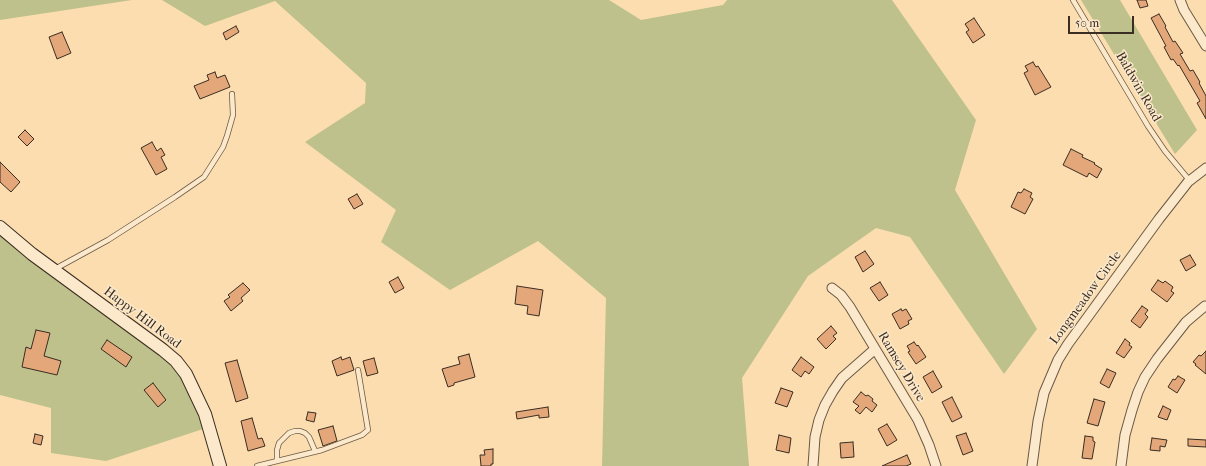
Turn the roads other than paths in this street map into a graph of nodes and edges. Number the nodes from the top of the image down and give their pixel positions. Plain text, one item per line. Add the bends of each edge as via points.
1 (1073, 0) edge
2 (1180, 0) edge
3 (1206, 46) edge
4 (232, 94) dead end
5 (1206, 168) edge
6 (1190, 181) junction
7 (0, 227) edge
8 (53, 270) junction
9 (832, 288) dead end
10 (1205, 306) dead end
11 (875, 349) junction
12 (358, 370) dead end
13 (314, 452) junction
14 (277, 461) junction
15 (220, 466) edge
16 (257, 466) edge
17 (813, 466) edge
18 (936, 466) edge
19 (1032, 466) edge
20 (1121, 466) edge

1 - 6 lane, Baldwin Road via 1148,126 1172,161
2 - 3 street
4 - 8 lane via 232,115 227,136 204,177 108,240
5 - 6 street, Longmeadow Circle
6 - 19 street, Longmeadow Circle via 1159,219 1058,360 1044,393
7 - 8 street, Happy Hill Road
8 - 15 street, Happy Hill Road via 176,361 186,374 205,414
9 - 11 street, Ramsey Drive via 850,307
10 - 20 street via 1186,322 1157,359 1138,392 1125,435
11 - 17 street via 842,378 825,405 815,437
11 - 18 street, Ramsey Drive via 918,420
12 - 13 lane via 368,430 362,435
13 - 14 lane
13 - 14 lane via 305,432 295,431 279,443
14 - 16 lane

